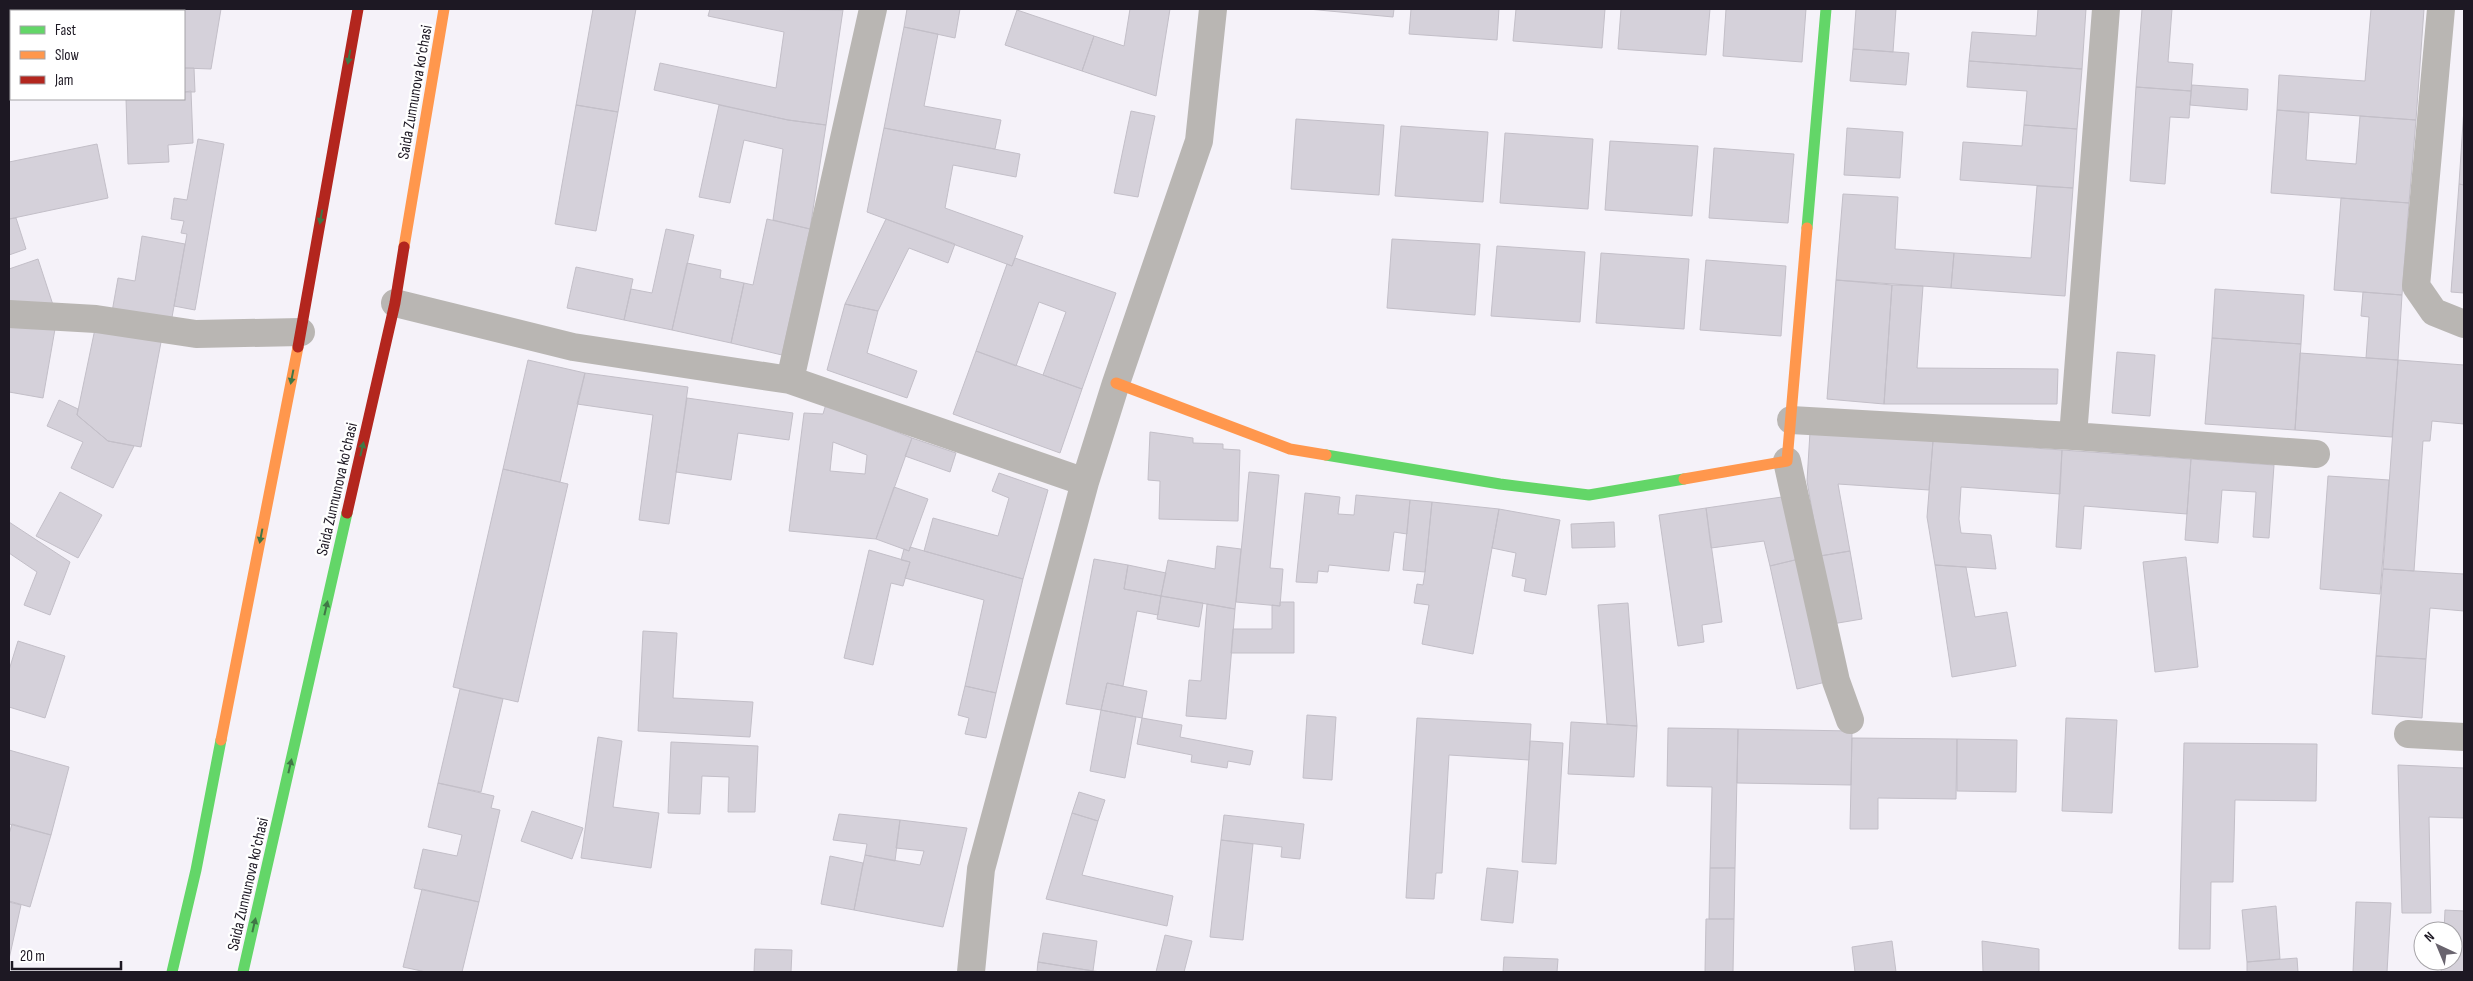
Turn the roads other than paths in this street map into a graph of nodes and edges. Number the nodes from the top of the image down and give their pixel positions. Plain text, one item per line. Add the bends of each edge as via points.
1 (358, 9) edge
2 (444, 9) edge
3 (873, 9) edge
4 (1213, 9) edge
5 (1826, 9) edge
6 (2106, 9) edge
7 (2441, 9) edge
8 (395, 303) junction
9 (9, 314) edge
10 (2464, 324) edge
11 (301, 332) junction
12 (790, 380) junction
13 (1116, 383) junction
14 (1791, 420) junction
15 (2073, 436) junction
16 (2316, 454) dead end
17 (1788, 461) junction
18 (1085, 482) junction
19 (1850, 720) dead end
20 (2408, 734) dead end
21 (2464, 737) edge
22 (172, 972) edge
23 (243, 972) edge
24 (971, 972) edge

1 -> 11 main road
2 - 8 main road, Saida Zunnunova ko'chasi
3 - 12 street
4 - 13 street via 1199,140
5 - 14 main road
6 - 15 street
7 - 10 street via 2416,286 2434,312
8 - 12 street via 573,347
23 -> 8 main road, Saida Zunnunova ko'chasi
9 - 11 street via 96,319 196,334
11 -> 22 main road via 196,870
12 - 18 street
13 - 17 main road via 1290,448 1500,484 1589,495
13 - 18 street
14 - 15 street
14 - 17 main road
15 - 16 street
17 - 19 street via 1836,681
18 - 24 street via 981,869
20 - 21 street

